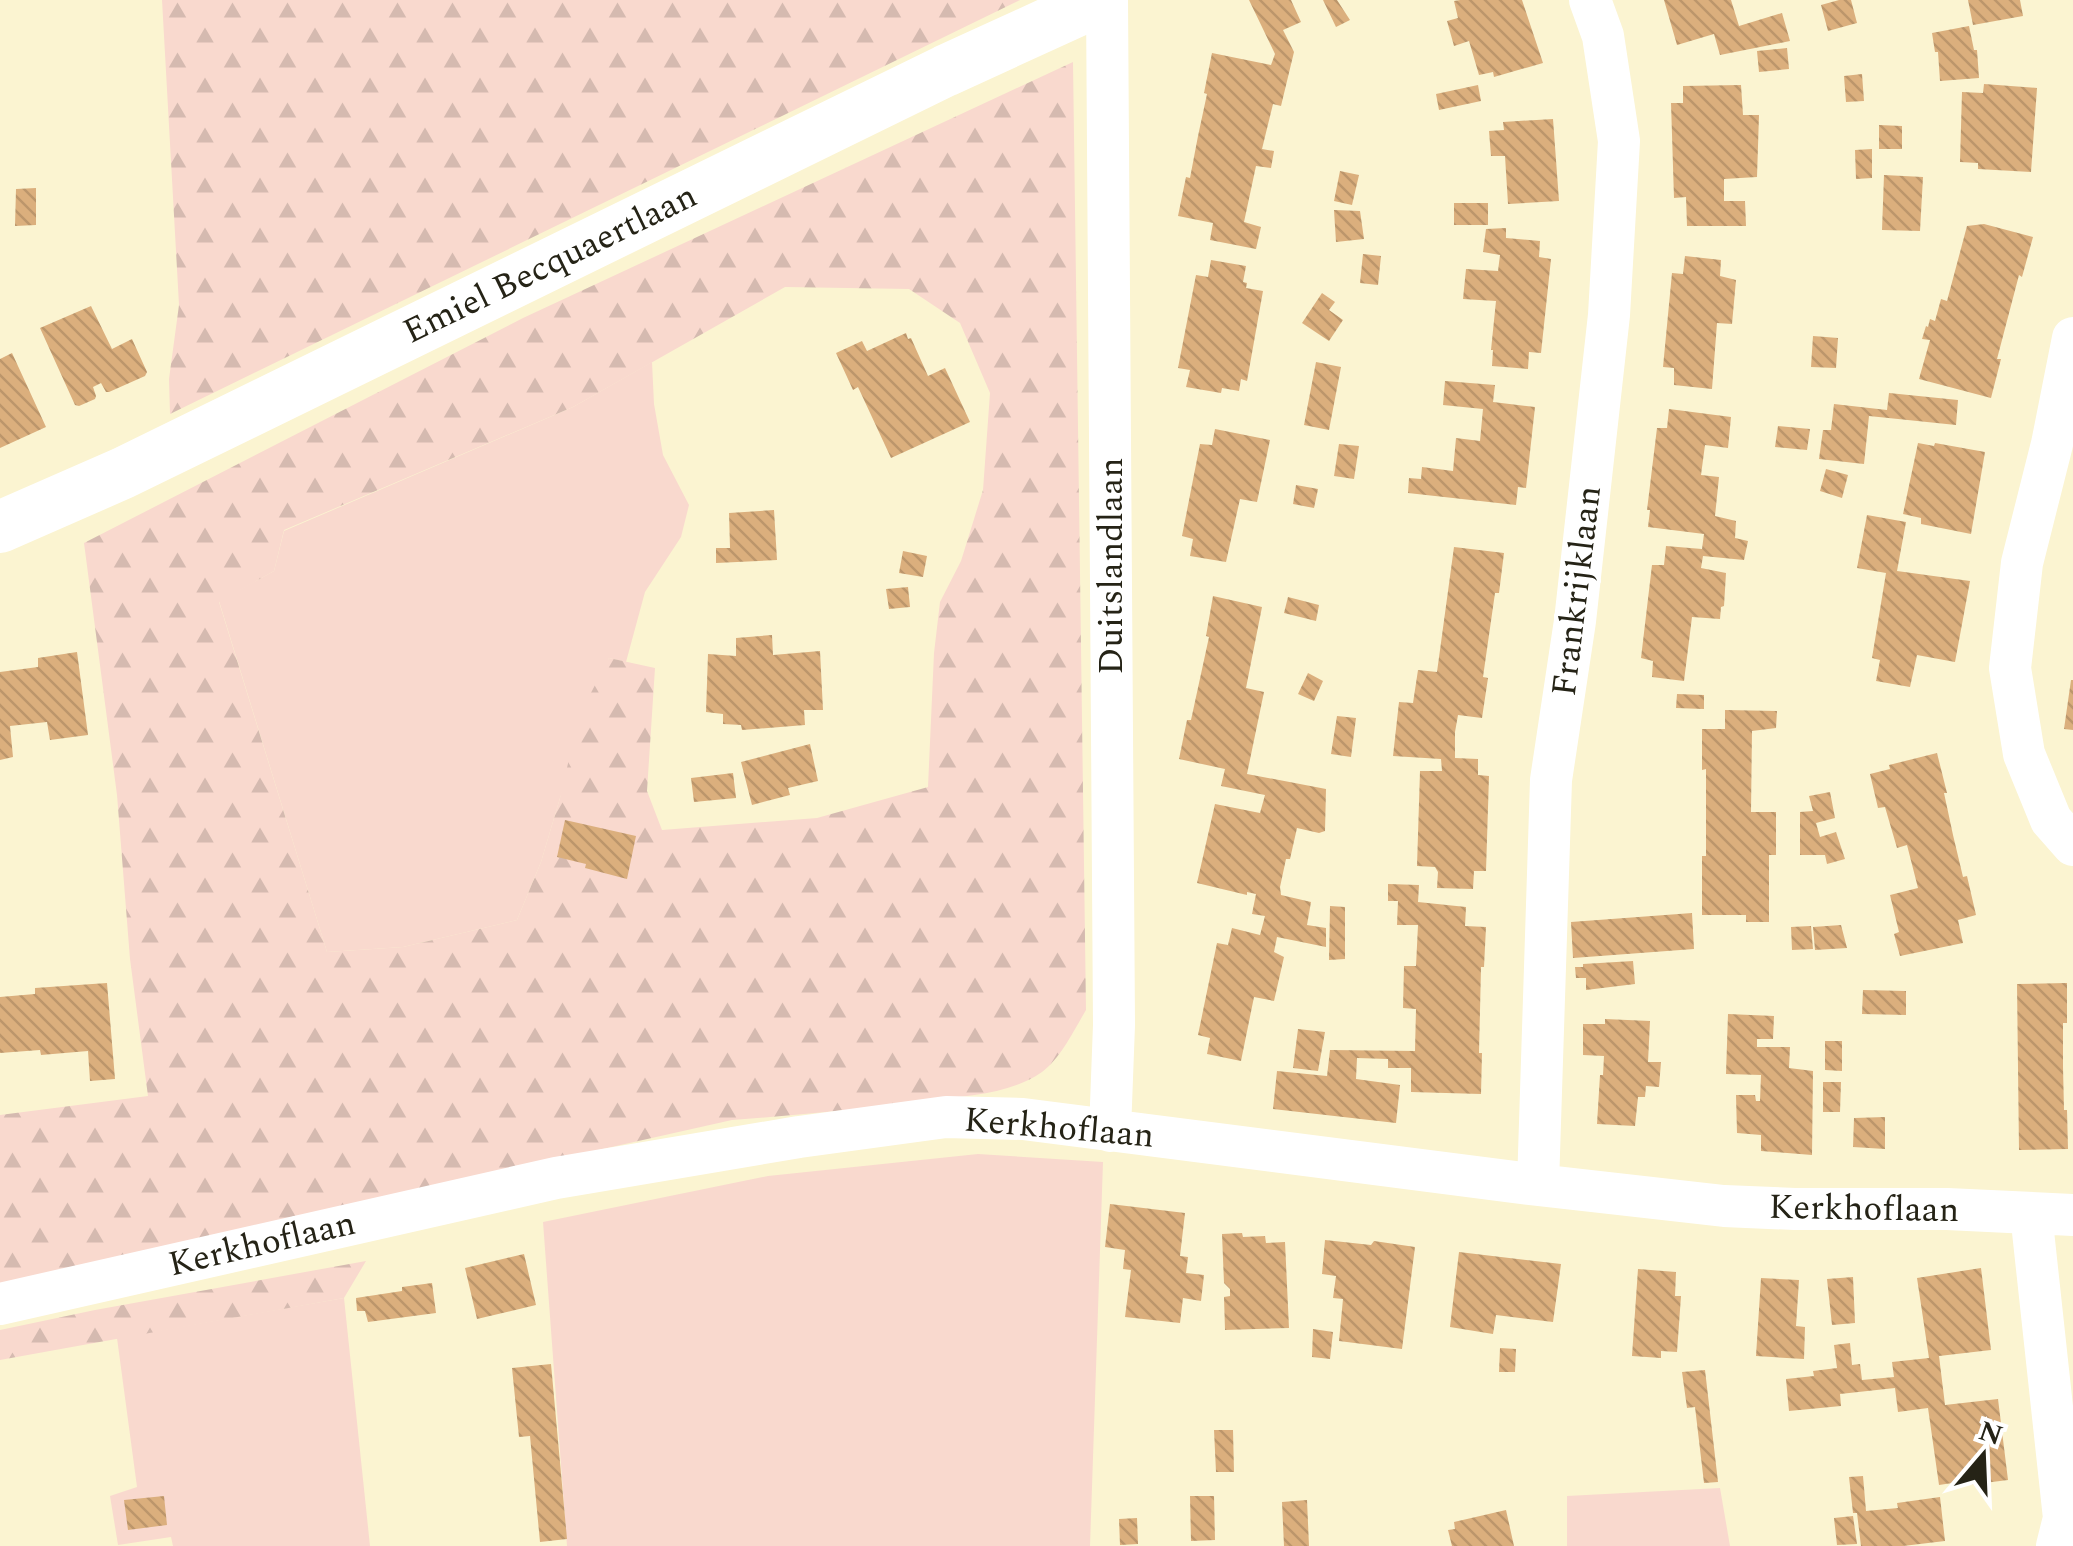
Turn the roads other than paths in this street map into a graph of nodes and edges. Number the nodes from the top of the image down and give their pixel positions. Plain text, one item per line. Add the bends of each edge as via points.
1 (1103, 0) edge
2 (1590, 0) edge
3 (2073, 338) edge
4 (0, 527) edge
5 (2073, 845) edge
6 (1110, 1131) junction
7 (1538, 1185) junction
8 (2030, 1213) junction
9 (2073, 1215) edge
10 (0, 1304) edge
11 (2057, 1546) edge

1 - 4 street, Emiel Becquaertlaan
1 - 6 street, Duitslandlaan
2 - 7 street, Frankrijklaan via 1604,36 1620,141 1609,315 1551,780
3 - 5 street via 2022,563 2010,668 2024,754 2051,820
6 - 7 street, Kerkhoflaan
6 - 10 street, Kerkhoflaan via 946,1117 799,1137 556,1178
7 - 8 street, Kerkhoflaan via 1759,1208
8 - 9 street, Kerkhoflaan
8 - 11 street via 2064,1518

